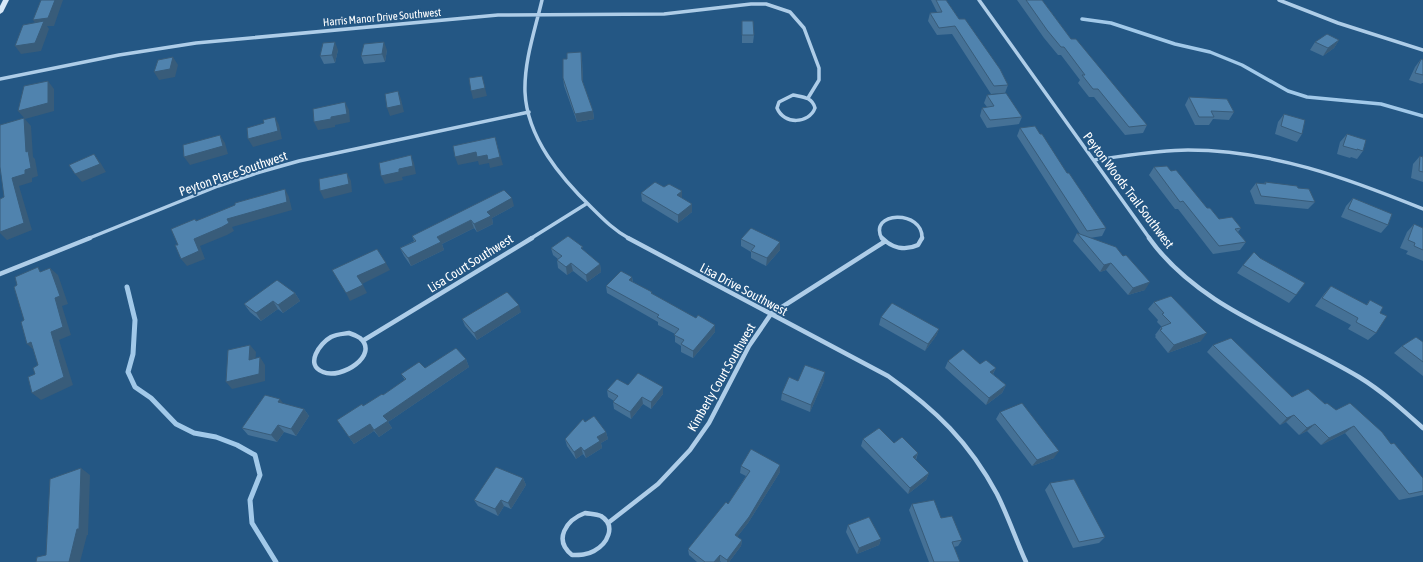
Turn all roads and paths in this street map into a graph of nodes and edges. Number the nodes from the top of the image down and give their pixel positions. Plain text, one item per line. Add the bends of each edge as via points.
1 (6, 0) edge
2 (542, 0) edge
3 (980, 0) edge
4 (1279, 0) edge
5 (0, 12) edge
6 (539, 14) junction
7 (1423, 50) edge
8 (0, 79) edge
9 (808, 98) junction
10 (529, 112) junction
11 (1094, 160) junction
12 (586, 204) junction
13 (1423, 209) edge
14 (884, 242) junction
15 (0, 274) edge
16 (771, 314) junction
17 (364, 340) junction
18 (1423, 428) edge
19 (608, 524) junction
20 (1026, 562) edge

1 - 5 street
2 - 6 street, Lisa Drive Southwest
3 - 11 street, Peyton Woods Trail Southwest
4 - 7 street via 1338,23
6 - 8 street, Harris Manor Drive Southwest via 498,15 196,43 119,55
6 - 9 street, Harris Manor Drive Southwest via 664,14 766,4 790,12 804,28 819,68 819,80
6 - 10 street, Lisa Drive Southwest via 526,69
9 - 9 street via 786,97 777,104 777,109 785,117 807,119 812,116 816,106
10 - 12 street, Lisa Drive Southwest via 548,158
10 - 15 street, Peyton Place Southwest via 260,172 218,186
11 - 13 street via 1173,150 1227,151 1256,155 1324,171
11 - 18 street, Peyton Woods Trail Southwest via 1156,246 1188,279 1235,312 1358,377 1390,399
12 - 16 street, Lisa Drive Southwest via 619,233
12 - 17 street, Lisa Court Southwest
14 - 14 street via 900,249 909,249 921,242 922,229 910,219 886,219 878,230
14 - 16 street, Kimberly Court Southwest
16 - 19 street, Kimberly Court Southwest via 749,346 709,423 690,450 658,484
16 - 20 street, Lisa Drive Southwest via 888,376 920,399 949,426 975,458 997,495
17 - 17 street via 349,333 330,337 316,351 313,360 316,367 321,372 330,374 350,369 359,363 364,355
19 - 19 street via 602,517 594,514 576,516 564,530 565,548 579,559 598,556 610,541 611,532

